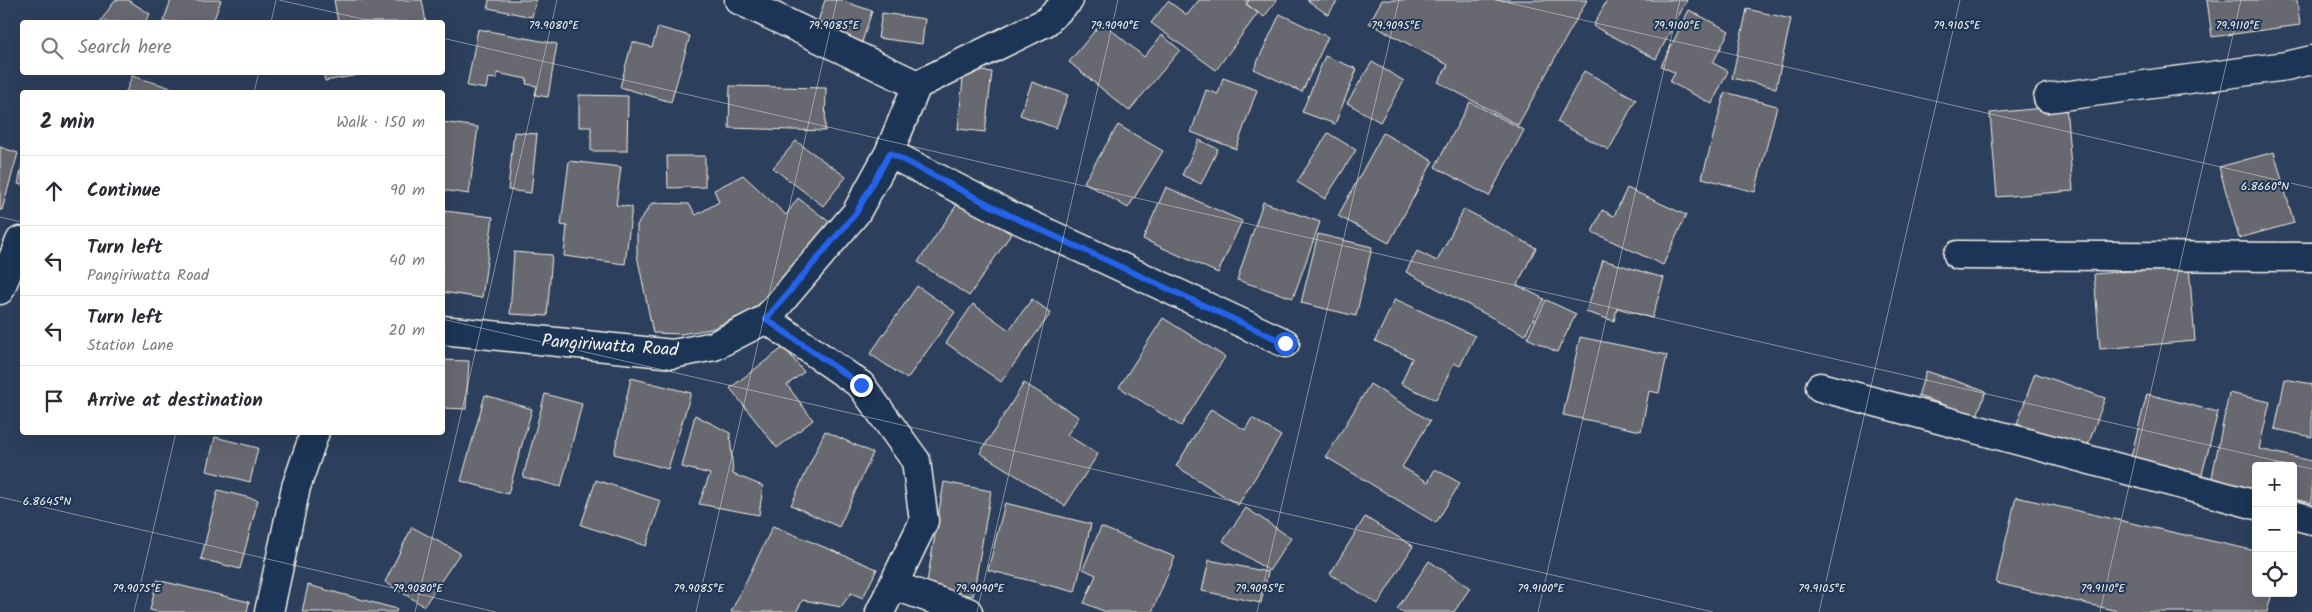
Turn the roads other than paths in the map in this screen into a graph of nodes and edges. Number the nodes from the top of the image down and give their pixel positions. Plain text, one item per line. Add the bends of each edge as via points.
1 (740, 0) edge
2 (1068, 0) edge
3 (2312, 60) edge
4 (917, 86) junction
5 (2048, 98) dead end
6 (890, 153) junction
7 (14, 240) edge
8 (1958, 255) dead end
9 (2312, 258) edge
10 (0, 290) edge
11 (766, 319) junction
12 (445, 330) edge
13 (1285, 343) dead end
14 (1820, 387) dead end
15 (314, 435) edge
16 (2252, 504) edge
17 (2297, 516) edge
18 (2312, 520) edge
19 (893, 584) junction
20 (269, 612) edge
21 (880, 612) edge
22 (968, 612) edge

1 - 4 street
2 - 4 street via 1046,22
3 - 5 street
4 - 6 street, Pangiriwatta Road
6 - 11 street, Pangiriwatta Road via 856,213
6 - 13 street via 1011,216
7 - 10 street
8 - 9 street
11 - 12 street, Pangiriwatta Road via 714,346 673,354
11 - 19 street via 861,385 916,461 924,521
14 - 16 street
15 - 20 street via 296,486
17 - 18 street
19 - 21 street
19 - 22 street

